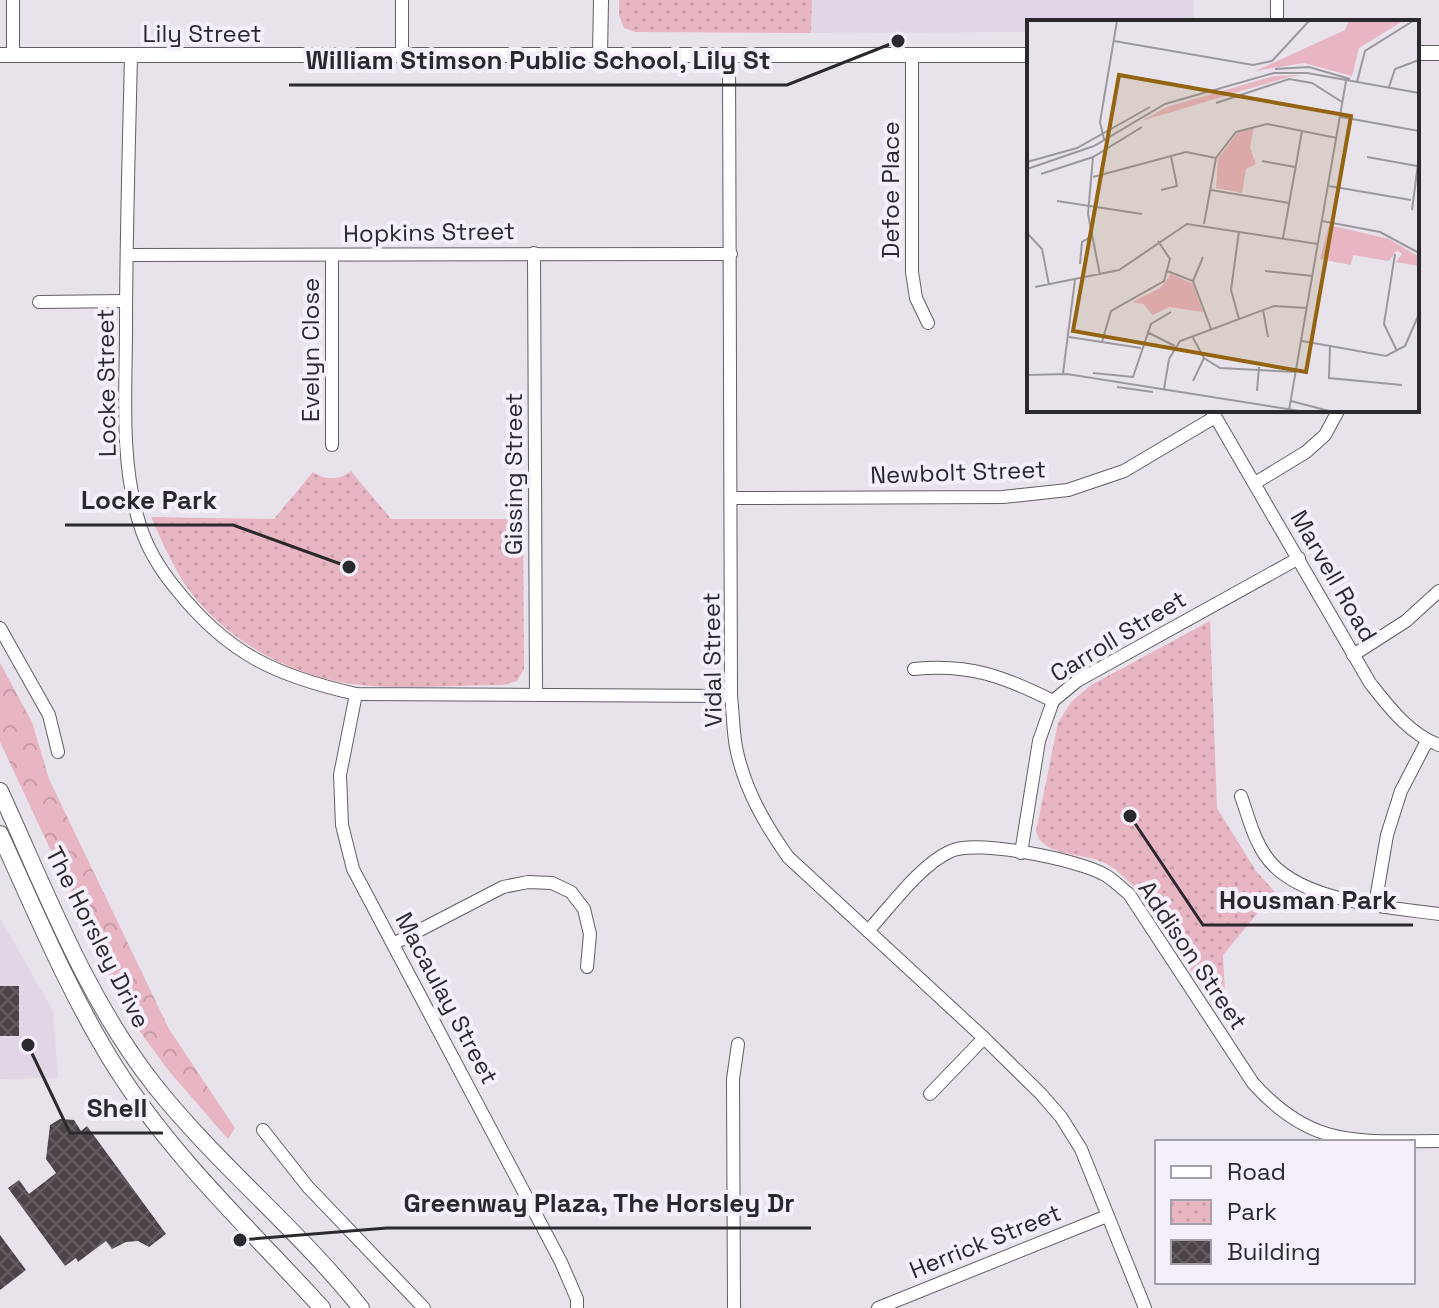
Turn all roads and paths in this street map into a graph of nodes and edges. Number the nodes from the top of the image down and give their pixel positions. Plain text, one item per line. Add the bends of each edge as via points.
1 (13, 0) edge
2 (402, 0) edge
3 (601, 0) edge
4 (402, 54) junction
5 (6, 55) edge
6 (131, 55) junction
7 (600, 55) junction
8 (912, 55) junction
9 (1027, 55) edge
10 (729, 56) junction
11 (534, 253) junction
12 (731, 254) junction
13 (127, 255) junction
14 (332, 255) junction
15 (126, 301) junction
16 (39, 302) dead end
17 (928, 323) dead end
18 (1337, 412) edge
19 (1214, 413) edge
20 (332, 445) dead end
21 (1255, 483) junction
22 (732, 498) junction
23 (1299, 558) junction
24 (1439, 591) edge
25 (0, 628) edge
26 (1353, 655) junction
27 (914, 669) dead end
28 (356, 694) junction
29 (536, 695) junction
30 (731, 696) junction
31 (1053, 701) junction
32 (1433, 743) edge
33 (58, 752) dead end
34 (0, 791) edge
35 (1241, 796) dead end
36 (0, 834) edge
37 (1021, 853) junction
38 (1375, 905) junction
39 (1439, 914) edge
40 (868, 931) junction
41 (393, 944) junction
42 (587, 967) dead end
43 (984, 1038) junction
44 (738, 1044) dead end
45 (930, 1094) dead end
46 (263, 1130) dead end
47 (1349, 1140) edge
48 (1415, 1141) edge
49 (1439, 1141) edge
50 (1107, 1216) junction
51 (904, 1303) edge
52 (322, 1308) edge
53 (361, 1308) edge
54 (424, 1308) edge
55 (577, 1308) edge
56 (734, 1308) edge
57 (878, 1308) edge
58 (1145, 1308) edge

1 - 5 street
2 - 4 street
3 - 7 street
4 - 6 street, Lily Street
4 - 7 street, Lily Street
5 - 6 street, Lily Street
6 - 13 street, Locke Street
7 - 10 street, Lily Street
8 - 9 street, Lily Street
8 - 10 street, Lily Street
8 - 17 street, Defoe Place via 912,272
10 - 12 street, Vidal Street
11 - 12 street, Hopkins Street
11 - 14 street, Hopkins Street
11 - 29 street, Gissing Street
12 - 22 street, Vidal Street
13 - 14 street, Hopkins Street
13 - 15 street, Locke Street
14 - 20 street, Evelyn Close
15 - 16 street
15 - 28 street, Locke Street via 127,453 139,523 162,572 215,632 261,663 312,684
18 - 21 street via 1325,435 1306,452
19 - 21 street, Marvell Road
19 - 22 street, Newbolt Street via 1124,471 1068,490 1003,497
21 - 23 street, Marvell Road
22 - 30 street, Vidal Street
23 - 26 street, Marvell Road
23 - 31 street, Carroll Street via 1077,681
24 - 26 street via 1406,621
25 - 33 street via 49,715
26 - 32 street, Marvell Road via 1394,714
27 - 31 street via 975,670
28 - 29 street, Locke Street
28 - 41 street, Macaulay Street via 340,775 342,825 353,869
29 - 30 street, Locke Street
30 - 40 street, Vidal Street via 736,747 768,828 788,857
31 - 37 street, Carroll Street via 1039,741
32 - 38 street via 1401,791
34 - 53 main road, The Horsley Drive via 83,972 132,1054 175,1111
35 - 38 street via 1266,857 1290,879
36 - 52 main road, The Horsley Drive via 117,1070 179,1154
37 - 40 street, Addison Street via 977,846 952,849 932,862
37 - 47 street, Addison Street via 1079,864 1106,875 1129,894 1253,1083 1294,1120 1320,1134
38 - 39 street
40 - 43 street, Vidal Street
41 - 42 street via 503,887 552,883 571,892 584,909 590,934
41 - 55 street, Macaulay Street via 561,1262
43 - 45 street
43 - 50 street, Vidal Street via 1061,1117 1081,1149
44 - 56 street via 733,1079
46 - 54 street via 308,1187
48 - 49 street, Addison Street
50 - 51 street, Herrick Street
50 - 58 street, Vidal Street
51 - 57 street, Herrick Street

